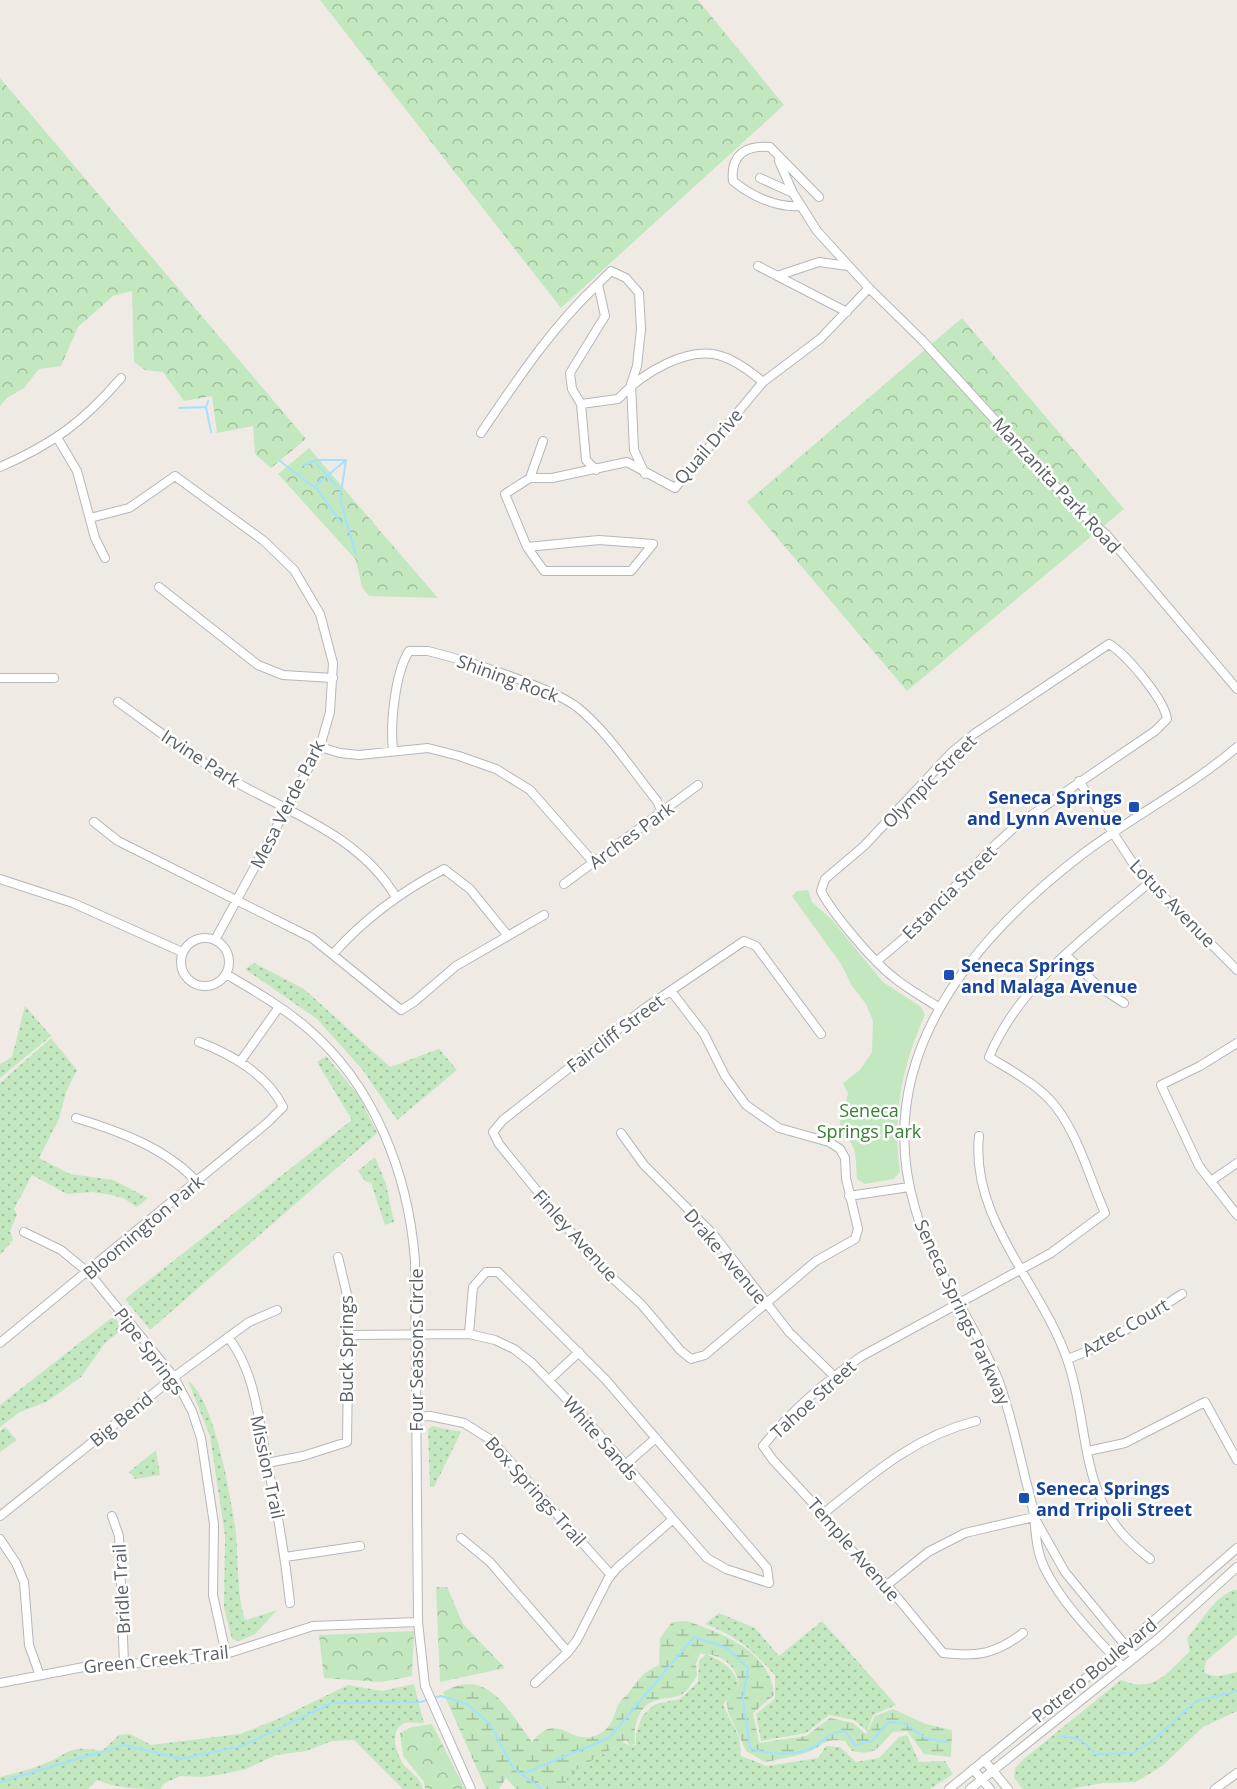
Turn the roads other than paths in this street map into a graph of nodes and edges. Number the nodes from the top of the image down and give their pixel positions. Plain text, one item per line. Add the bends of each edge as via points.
1 (779, 161) dead end
2 (760, 178) dead end
3 (793, 193) junction
4 (819, 197) dead end
5 (800, 206) junction
6 (758, 266) dead end
7 (848, 266) junction
8 (777, 276) junction
9 (598, 284) junction
10 (869, 288) junction
11 (847, 312) junction
12 (121, 378) dead end
13 (762, 381) junction
14 (631, 384) junction
15 (581, 404) junction
16 (481, 433) dead end
17 (58, 439) junction
18 (543, 441) dead end
19 (0, 467) edge
20 (596, 470) junction
21 (645, 474) junction
22 (530, 478) junction
23 (90, 518) junction
24 (527, 547) junction
25 (105, 558) dead end
26 (159, 586) dead end
27 (0, 678) edge
28 (54, 678) dead end
29 (333, 678) junction
30 (1237, 689) edge
31 (118, 702) dead end
32 (1167, 719) joint
33 (320, 747) junction
34 (1237, 747) edge
35 (393, 750) junction
36 (1079, 781) junction
37 (699, 785) dead end
38 (286, 808) junction
39 (662, 812) junction
40 (94, 822) dead end
41 (1114, 833) junction
42 (594, 863) junction
43 (0, 879) edge
44 (1149, 883) junction
45 (564, 884) dead end
46 (396, 897) junction
47 (237, 900) junction
48 (544, 915) dead end
49 (508, 936) junction
50 (215, 940) junction
51 (182, 952) junction
52 (333, 954) junction
53 (1066, 955) junction
54 (877, 961) junction
55 (1237, 970) edge
56 (226, 974) junction
57 (671, 991) junction
58 (1124, 1003) dead end
59 (279, 1007) junction
60 (938, 1007) junction
61 (821, 1034) dead end
62 (199, 1042) dead end
63 (1237, 1043) edge
64 (240, 1062) junction
65 (76, 1118) dead end
66 (493, 1132) joint
67 (621, 1133) dead end
68 (979, 1136) dead end
69 (1237, 1162) edge
70 (1211, 1181) junction
71 (197, 1182) junction
72 (909, 1187) junction
73 (849, 1196) junction
74 (1237, 1215) edge
75 (24, 1232) dead end
76 (338, 1257) dead end
77 (1021, 1270) junction
78 (89, 1273) junction
79 (1182, 1294) dead end
80 (767, 1304) junction
81 (960, 1304) junction
82 (277, 1310) dead end
83 (415, 1334) junction
84 (469, 1334) junction
85 (349, 1335) junction
86 (228, 1337) junction
87 (0, 1343) edge
88 (579, 1352) junction
89 (1068, 1359) junction
90 (834, 1376) junction
91 (174, 1377) junction
92 (549, 1380) junction
93 (416, 1417) junction
94 (976, 1421) dead end
95 (656, 1438) junction
96 (764, 1446) joint
97 (1088, 1451) junction
98 (1237, 1460) edge
99 (267, 1463) junction
100 (625, 1465) junction
101 (823, 1514) junction
102 (0, 1516) edge
103 (112, 1516) dead end
104 (1034, 1517) junction
105 (672, 1520) junction
106 (461, 1538) dead end
107 (0, 1539) edge
108 (360, 1546) dead end
109 (1237, 1548) edge
110 (285, 1557) junction
111 (1228, 1557) junction
112 (1150, 1559) dead end
113 (1237, 1567) edge
114 (611, 1575) junction
115 (887, 1585) junction
116 (290, 1603) dead end
117 (418, 1622) junction
118 (1023, 1633) dead end
119 (1125, 1645) junction
120 (568, 1652) junction
121 (226, 1654) junction
122 (1113, 1656) junction
123 (1134, 1656) junction
124 (124, 1663) junction
125 (1122, 1666) junction
126 (39, 1674) junction
127 (0, 1683) edge
128 (535, 1683) dead end
129 (984, 1760) junction
130 (973, 1769) junction
131 (993, 1771) junction
132 (1237, 1773) edge
133 (982, 1779) junction
134 (471, 1789) edge
135 (949, 1789) edge
136 (970, 1789) edge
137 (990, 1789) edge
138 (1008, 1789) edge
139 (1215, 1789) edge

1 - 3 street, Manzanita Park Road
2 - 3 street
3 - 5 street, Manzanita Park Road
4 - 5 street via 770,147 745,149 732,171 733,181 748,193 790,207
5 - 7 street, Manzanita Park Road
6 - 8 street
7 - 8 street via 819,262
7 - 10 street, Manzanita Park Road
8 - 11 street
9 - 14 street via 611,271 626,278 639,293 641,329
9 - 15 street via 605,316 570,373 572,389
9 - 16 street via 531,358
10 - 11 street
10 - 30 street, Manzanita Park Road via 922,340 1078,511 1106,534
11 - 13 street via 820,339
12 - 17 street
13 - 14 street via 722,356 694,354 655,369
13 - 21 street, Quail Drive via 675,488
14 - 15 street via 618,399
14 - 21 street via 634,450
15 - 20 street via 586,460
17 - 19 street
17 - 23 street via 77,471
18 - 22 street
20 - 21 street via 627,462
20 - 22 street
22 - 24 street via 505,494
23 - 25 street
23 - 29 street, Mesa Verde Park via 136,504 175,476 264,541 294,570 326,630
24 - 24 street via 544,571 631,571 653,544 599,540
26 - 29 street via 258,665 283,675
27 - 28 street
29 - 33 street, Mesa Verde Park via 330,712
31 - 38 street, Irvine Park via 194,757
32 - 36 street, Estancia Street
32 - 54 street, Olympic Street via 1166,707 1122,651 1109,644 960,746 864,846 825,879 821,891 826,902
33 - 35 street via 358,755
33 - 38 street, Mesa Verde Park
34 - 41 street, Seneca Springs Parkway via 1196,780
35 - 39 street, Shining Rock via 393,719 402,662 409,651 428,651 569,702 602,733
35 - 42 street via 442,751 512,777 530,790
36 - 41 street, Lotus Avenue
36 - 54 street, Estancia Street via 994,846 910,933
37 - 39 street, Arches Park
38 - 46 street, Irvine Park via 357,850
38 - 47 street, Mesa Verde Park
39 - 42 street, Arches Park
40 - 47 street via 118,841
41 - 44 street, Lotus Avenue
41 - 60 street, Seneca Springs Parkway via 1080,856 1009,921 971,962
42 - 45 street, Arches Park
43 - 51 street via 73,903
44 - 53 street
44 - 55 street, Lotus Avenue
46 - 49 street via 444,869 470,889
46 - 52 street via 348,936
47 - 50 street, Mesa Verde Park
47 - 52 street via 312,938
48 - 49 street
49 - 52 street via 456,966 401,1010
50 - 51 street via 200,938
50 - 56 street via 222,944 229,958
51 - 56 street via 182,968 191,982 206,986
53 - 58 street via 1098,986
53 - 77 street, Tahoe Street via 1018,1003 1000,1029 989,1057 1018,1074 1055,1106 1066,1122 1105,1213
54 - 60 street via 897,980
56 - 59 street, Four Seasons Circle
57 - 61 street, Faircliff Street via 744,941 756,946
57 - 66 street, Faircliff Street via 602,1041
57 - 73 street via 709,1042 734,1091 746,1105 779,1128 840,1149 845,1158
59 - 64 street
59 - 83 street, Four Seasons Circle via 306,1027 342,1065 376,1116 394,1156 413,1232
60 - 72 street, Seneca Springs Parkway via 921,1045 905,1109
62 - 64 street
63 - 70 street via 1161,1084 1193,1155
64 - 71 street, Bloomington Park via 278,1096 283,1107
65 - 71 street via 107,1127 165,1155
66 - 80 street, Finley Avenue via 498,1144 596,1262 637,1299 691,1359 705,1355
67 - 80 street, Drake Avenue via 644,1165 712,1234
68 - 77 street via 977,1170 982,1188
69 - 70 street
70 - 74 street
71 - 78 street, Bloomington Park
72 - 73 street
72 - 81 street, Seneca Springs Parkway via 922,1231
73 - 80 street via 858,1229 855,1239 816,1261
75 - 78 street, Pipe Springs via 61,1250
76 - 85 street, Buck Springs via 349,1303
77 - 81 street, Tahoe Street
77 - 89 street
78 - 87 street, Bloomington Park
78 - 91 street, Pipe Springs
79 - 89 street, Aztec Court via 1102,1345
80 - 90 street, Drake Avenue
81 - 90 street, Tahoe Street via 862,1356
81 - 104 street, Seneca Springs Parkway via 1009,1410
82 - 86 street, Big Bend via 249,1322
83 - 84 street, White Sands
83 - 85 street, White Sands
83 - 93 street, Four Seasons Circle
84 - 88 street via 473,1287 486,1272 493,1270 503,1275
84 - 92 street, White Sands via 514,1349
85 - 99 street, Buck Springs via 347,1442
86 - 91 street, Big Bend
86 - 99 street, Mission Trail via 248,1370
88 - 92 street
88 - 95 street
89 - 97 street
90 - 96 street, Tahoe Street
91 - 102 street, Big Bend
91 - 121 street, Pipe Springs via 201,1438 214,1524 213,1595
92 - 100 street, White Sands
93 - 114 street, Box Springs Trail via 464,1423 491,1440
93 - 117 street, Four Seasons Circle
94 - 101 street via 950,1427 909,1448
95 - 100 street
95 - 105 street, White Sands via 767,1568 769,1583 716,1564
96 - 101 street, Temple Avenue
97 - 98 street via 1125,1443 1205,1402
97 - 112 street via 1093,1479 1112,1522
99 - 110 street, Mission Trail
100 - 105 street, White Sands
101 - 115 street, Temple Avenue via 855,1556
103 - 124 street, Bridle Trail via 119,1536
104 - 115 street via 965,1533 928,1552
104 - 119 street, Seneca Springs Parkway via 1065,1572
104 - 122 street, Seneca Springs Parkway via 1034,1533 1045,1569 1068,1604
105 - 114 street
106 - 120 street via 490,1562
107 - 126 street via 24,1582 29,1645
108 - 110 street
109 - 111 street, Potrero Boulevard
110 - 116 street, Mission Trail
111 - 113 street
111 - 119 street, Potrero Boulevard
113 - 123 street, Potrero Boulevard
114 - 120 street via 585,1630
115 - 118 street, Temple Avenue via 943,1653 993,1651 1004,1648
117 - 121 street, Green Creek Trail via 313,1626
117 - 134 street, Four Seasons Circle via 425,1686
119 - 122 street, Potrero Boulevard
119 - 123 street, Seneca Springs Parkway
120 - 128 street
121 - 124 street, Green Creek Trail
122 - 125 street, Seneca Springs Parkway
122 - 129 street, Potrero Boulevard
123 - 125 street, Potrero Boulevard
124 - 126 street, Green Creek Trail
125 - 131 street, Potrero Boulevard
126 - 127 street, Green Creek Trail
129 - 130 street, Potrero Boulevard
129 - 131 street
130 - 133 street
130 - 135 street, Potrero Boulevard
131 - 133 street, Potrero Boulevard
131 - 138 street
132 - 139 street
133 - 136 street, Potrero Boulevard
133 - 137 street

